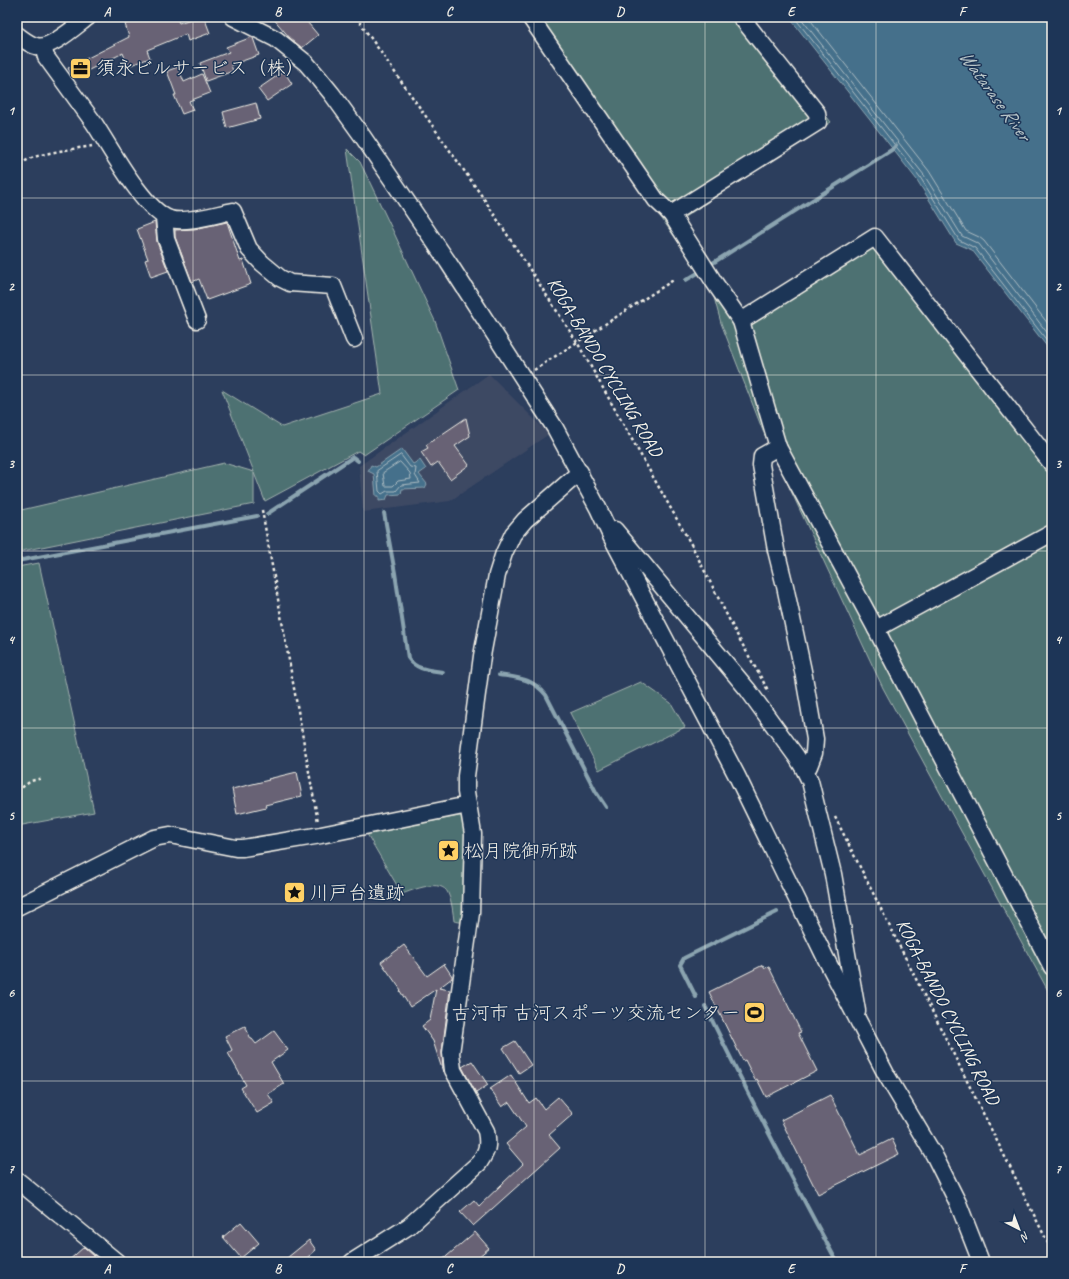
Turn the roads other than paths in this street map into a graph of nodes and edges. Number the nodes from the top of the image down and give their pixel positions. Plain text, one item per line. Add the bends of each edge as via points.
1 (88, 17) edge
2 (233, 17) edge
3 (530, 17) edge
4 (741, 17) edge
5 (17, 35) edge
6 (43, 47) junction
7 (671, 214) junction
8 (164, 217) junction
9 (197, 320) dead end
10 (741, 321) junction
11 (354, 339) dead end
12 (778, 447) junction
13 (1052, 464) edge
14 (580, 472) junction
15 (598, 508) junction
16 (1052, 533) edge
17 (876, 630) junction
18 (803, 767) junction
19 (468, 805) junction
20 (17, 907) edge
21 (1052, 967) edge
22 (859, 1021) junction
23 (17, 1180) edge
24 (358, 1260) edge
25 (117, 1262) edge
26 (981, 1262) edge

1 - 6 street
2 - 14 street via 276,39 320,78 363,136 448,262 555,428
3 - 7 street via 656,200
4 - 7 street via 817,113 818,122
5 - 6 street via 35,46
6 - 8 street via 46,57 105,140 133,185
7 - 10 street
8 - 9 street via 166,239
8 - 11 street via 189,220 233,211 249,249 280,278 290,283 333,286
10 - 12 street
10 - 13 street via 875,237
12 - 17 street
12 - 18 street via 762,456 761,466 815,739 814,753 809,766
14 - 15 street
14 - 19 street via 525,520 513,534 504,553 497,575 482,656 466,776
15 - 18 street via 748,690
15 - 22 street via 737,776
16 - 17 street
17 - 21 street
18 - 22 street via 810,781 833,874
19 - 20 street via 243,848 170,835 162,836
19 - 24 street via 473,834 471,914 451,1052 453,1070 486,1131 486,1153 479,1163 409,1226
22 - 26 street via 887,1076 934,1155 958,1203
23 - 25 street

